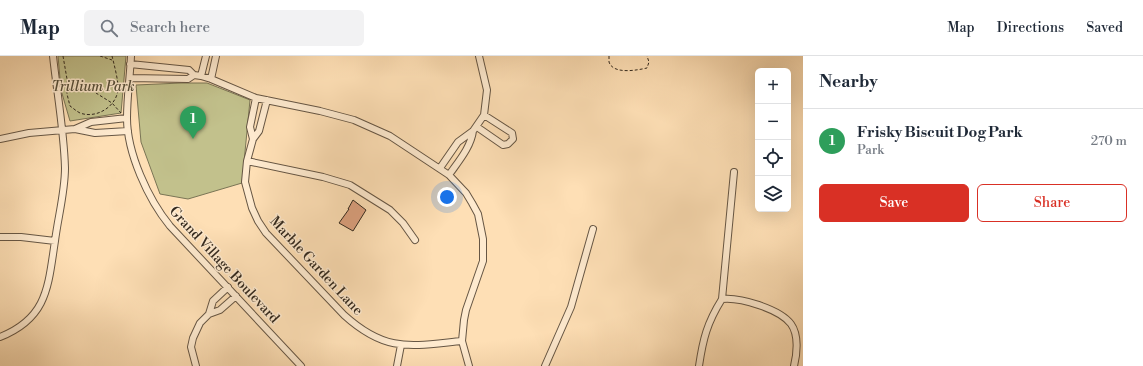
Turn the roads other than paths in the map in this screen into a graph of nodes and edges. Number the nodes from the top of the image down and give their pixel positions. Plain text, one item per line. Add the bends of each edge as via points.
1 (53, 56) edge
2 (131, 56) edge
3 (206, 56) edge
4 (216, 56) edge
5 (479, 56) edge
6 (130, 64) junction
7 (197, 76) junction
8 (130, 78) junction
9 (211, 79) junction
10 (256, 98) junction
11 (267, 100) junction
12 (484, 115) junction
13 (125, 117) junction
14 (75, 129) junction
15 (475, 129) junction
16 (62, 130) junction
17 (128, 131) junction
18 (0, 139) edge
19 (253, 139) junction
20 (247, 161) junction
21 (440, 168) junction
22 (734, 172) dead end
23 (449, 175) junction
24 (593, 229) dead end
25 (0, 237) edge
26 (415, 240) dead end
27 (55, 241) junction
28 (228, 287) junction
29 (236, 296) junction
30 (722, 299) junction
31 (209, 314) junction
32 (0, 337) edge
33 (462, 341) junction
34 (401, 345) junction
35 (196, 366) edge
36 (301, 366) edge
37 (397, 366) edge
38 (469, 366) edge
39 (545, 366) edge
40 (699, 366) edge
41 (794, 366) edge

1 - 16 street
2 - 6 street, Grand Village Boulevard
3 - 7 street
4 - 9 street
5 - 12 street via 487,90
6 - 7 street via 189,70
6 - 8 street, Grand Village Boulevard
7 - 8 street via 188,79
7 - 9 street
8 - 13 street, Grand Village Boulevard
9 - 10 street
10 - 11 street
10 - 19 street, Marble Garden Lane via 250,127
11 - 19 street, Marble Garden Lane via 259,131
11 - 21 street via 354,120 390,136
12 - 15 street
12 - 15 street via 512,132 513,139 503,145
13 - 14 street via 91,122
13 - 17 street, Grand Village Boulevard
14 - 16 street
14 - 17 street via 95,134
15 - 21 street via 458,142
15 - 23 street via 468,147
16 - 18 street
16 - 27 street via 65,170
17 - 28 street, Grand Village Boulevard via 142,180 160,214
19 - 20 street, Marble Garden Lane
20 - 26 street via 350,185 390,210
20 - 34 street, Marble Garden Lane via 245,182 248,194 258,221 266,232 357,326 383,341
21 - 23 street
22 - 30 street
23 - 33 street via 466,193 478,214 483,239 483,261 466,310
24 - 39 street via 571,307
25 - 27 street
27 - 32 street via 51,273 41,304 22,326
28 - 29 street, Grand Village Boulevard
28 - 31 street via 213,301
29 - 31 street via 220,310
29 - 36 street, Grand Village Boulevard
30 - 40 street via 712,314 703,339
30 - 41 street via 745,301 774,310 791,324 797,341
31 - 35 street via 200,323 193,338 191,347
33 - 34 street, Marble Garden Lane
33 - 38 street
34 - 37 street

